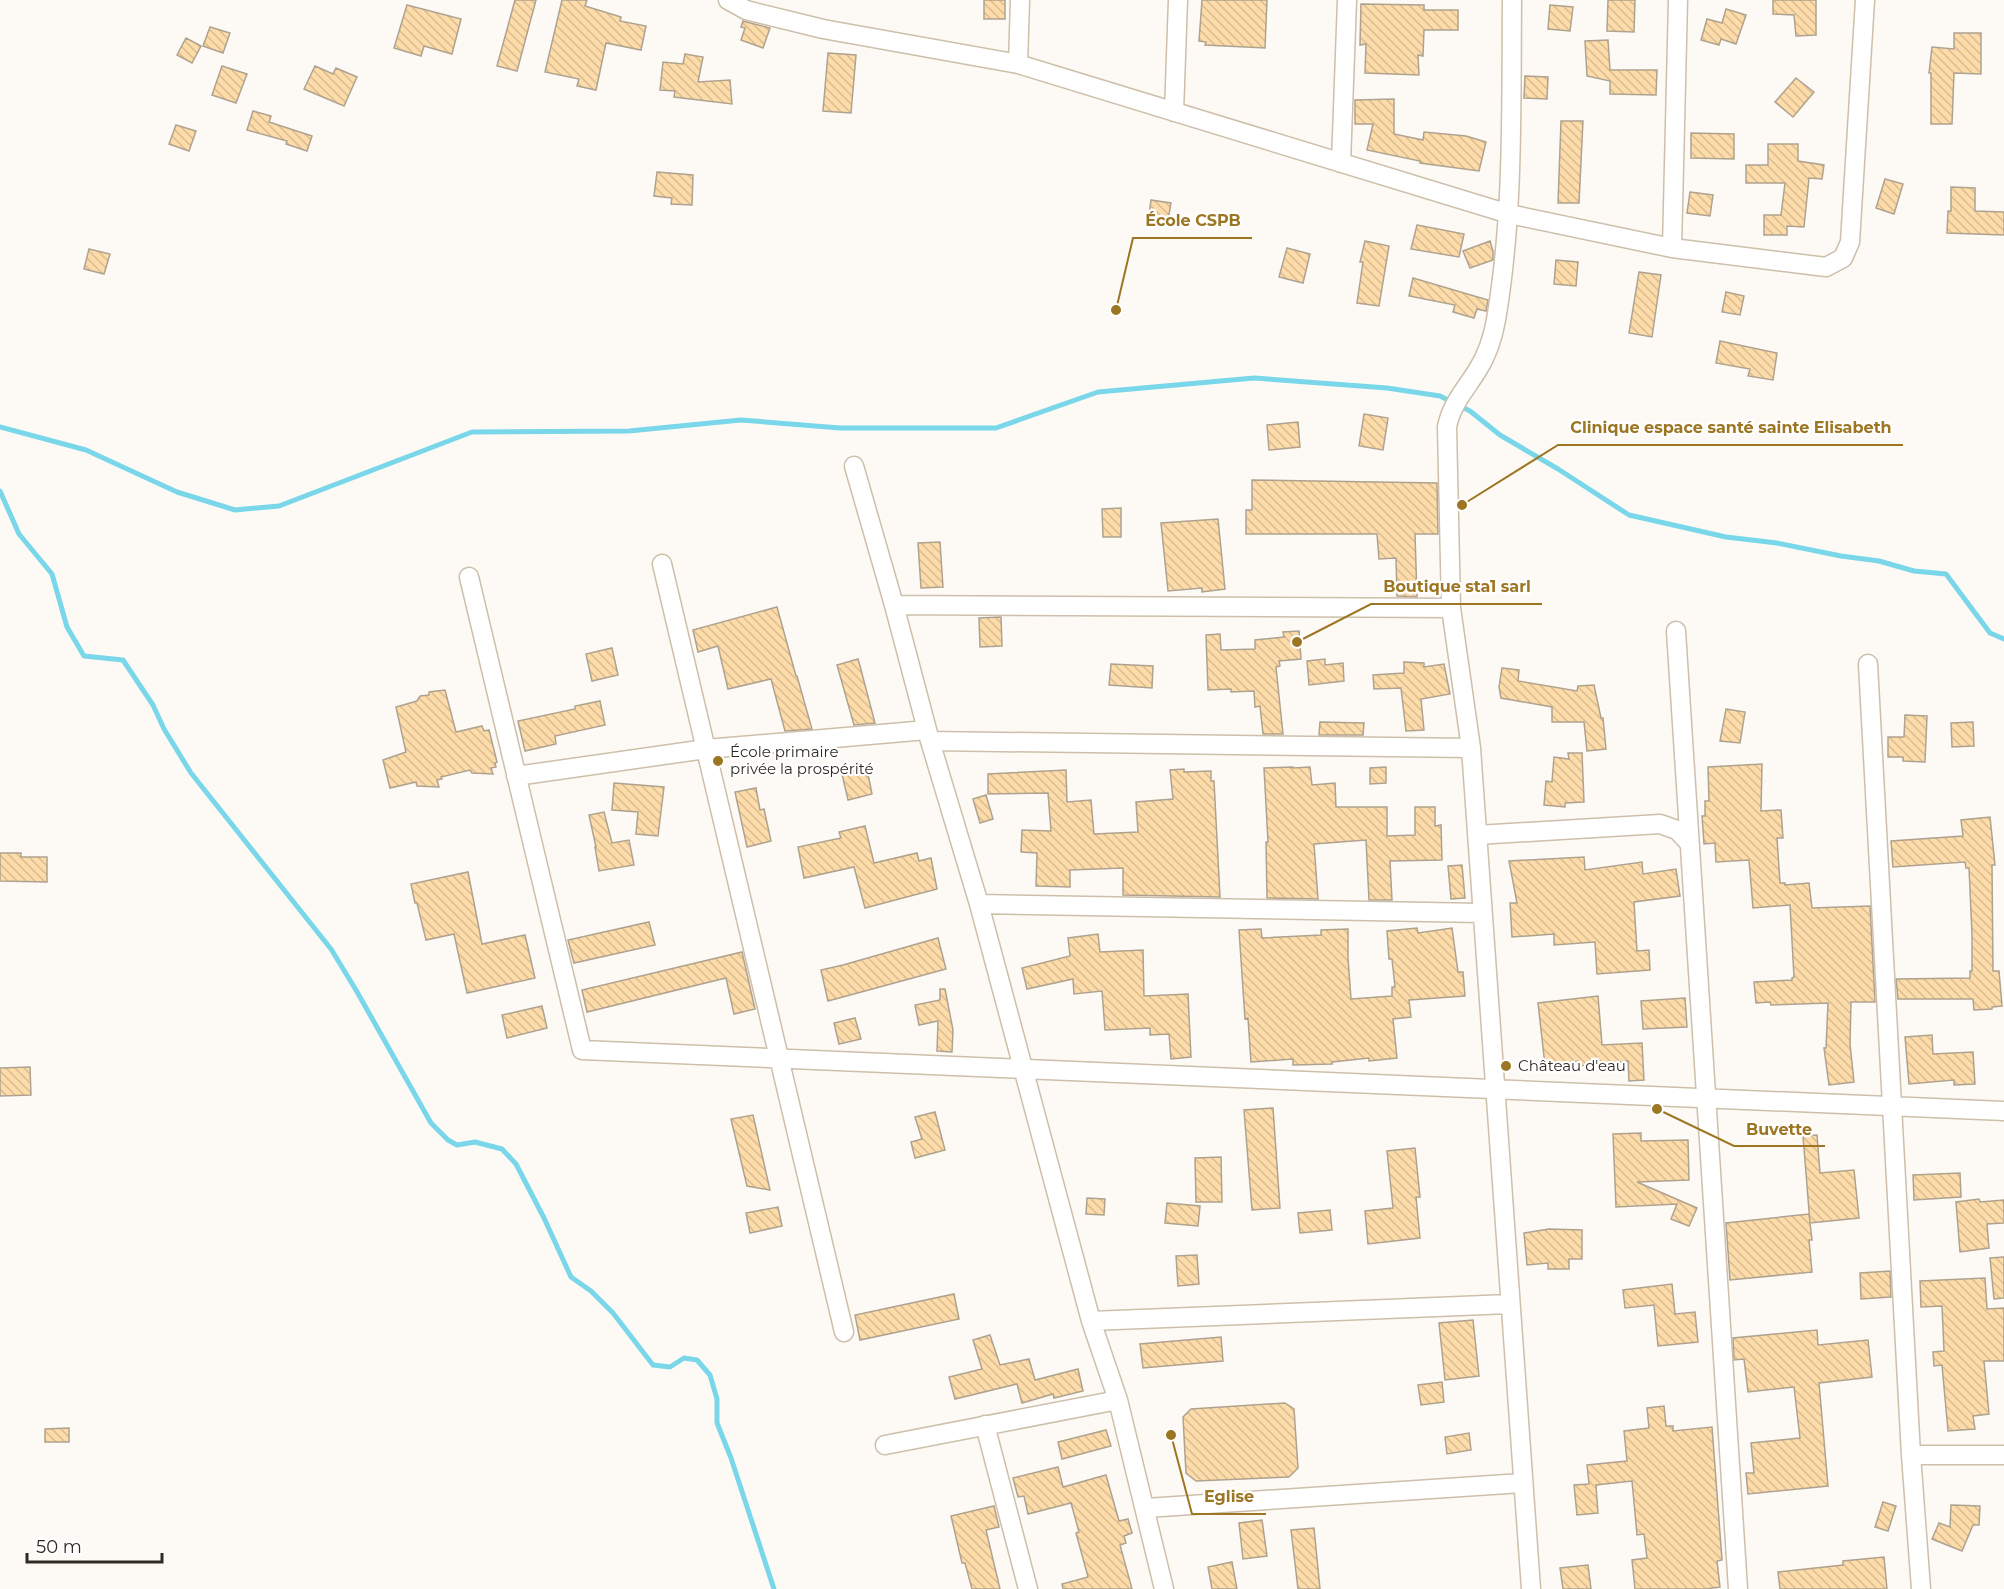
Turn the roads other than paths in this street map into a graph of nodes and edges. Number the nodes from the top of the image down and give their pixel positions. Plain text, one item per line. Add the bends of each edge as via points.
1 (728, 0) edge
2 (1020, 0) edge
3 (1178, 0) edge
4 (1347, 0) edge
5 (1512, 0) edge
6 (1678, 0) edge
7 (1865, 0) edge
8 (1018, 64) junction
9 (1174, 112) junction
10 (1341, 163) junction
11 (1509, 214) junction
12 (1672, 248) junction
13 (854, 466) dead end
14 (662, 564) dead end
15 (469, 577) dead end
16 (894, 605) junction
17 (1451, 608) junction
18 (1676, 631) dead end
19 (1868, 664) dead end
20 (928, 736) junction
21 (1471, 748) junction
22 (706, 750) junction
23 (516, 776) junction
24 (1477, 835) junction
25 (1689, 843) junction
26 (979, 904) junction
27 (1482, 913) junction
28 (780, 1058) junction
29 (1022, 1069) junction
30 (1494, 1089) junction
31 (1705, 1098) junction
32 (1892, 1106) junction
33 (2004, 1111) edge
34 (1509, 1304) junction
35 (1091, 1321) junction
36 (844, 1332) dead end
37 (1118, 1400) junction
38 (985, 1425) junction
39 (885, 1445) dead end
40 (1911, 1455) junction
41 (2004, 1455) edge
42 (1522, 1483) junction
43 (1146, 1508) junction
44 (1028, 1589) edge
45 (1164, 1589) edge
46 (1531, 1589) edge
47 (1738, 1589) edge
48 (1922, 1589) edge

1 - 8 street via 746,10 823,29
2 - 8 street
3 - 9 street
4 - 10 street
5 - 11 street
6 - 12 street
7 - 12 street via 1850,242 1844,258 1826,267
8 - 9 street
9 - 10 street
10 - 11 street
11 - 12 street
11 - 17 street via 1493,334 1478,369 1449,414 1447,427
13 - 16 street
14 - 22 street
15 - 23 street
16 - 17 street
16 - 20 street
17 - 21 street
18 - 25 street
19 - 32 street
20 - 21 street
20 - 22 street
20 - 26 street
21 - 24 street
22 - 23 street
22 - 28 street
23 - 28 street via 582,1050
24 - 25 street via 1660,824 1677,830
24 - 27 street
25 - 31 street
26 - 27 street
26 - 29 street
27 - 30 street
28 - 29 street
28 - 36 street
29 - 30 street
29 - 35 street
30 - 31 street
30 - 34 street
31 - 32 street
31 - 47 street
32 - 33 street
32 - 40 street
34 - 35 street
34 - 42 street
35 - 37 street
37 - 38 street
37 - 43 street
38 - 39 street
38 - 44 street
40 - 41 street
40 - 48 street
42 - 43 street
42 - 46 street
43 - 45 street

